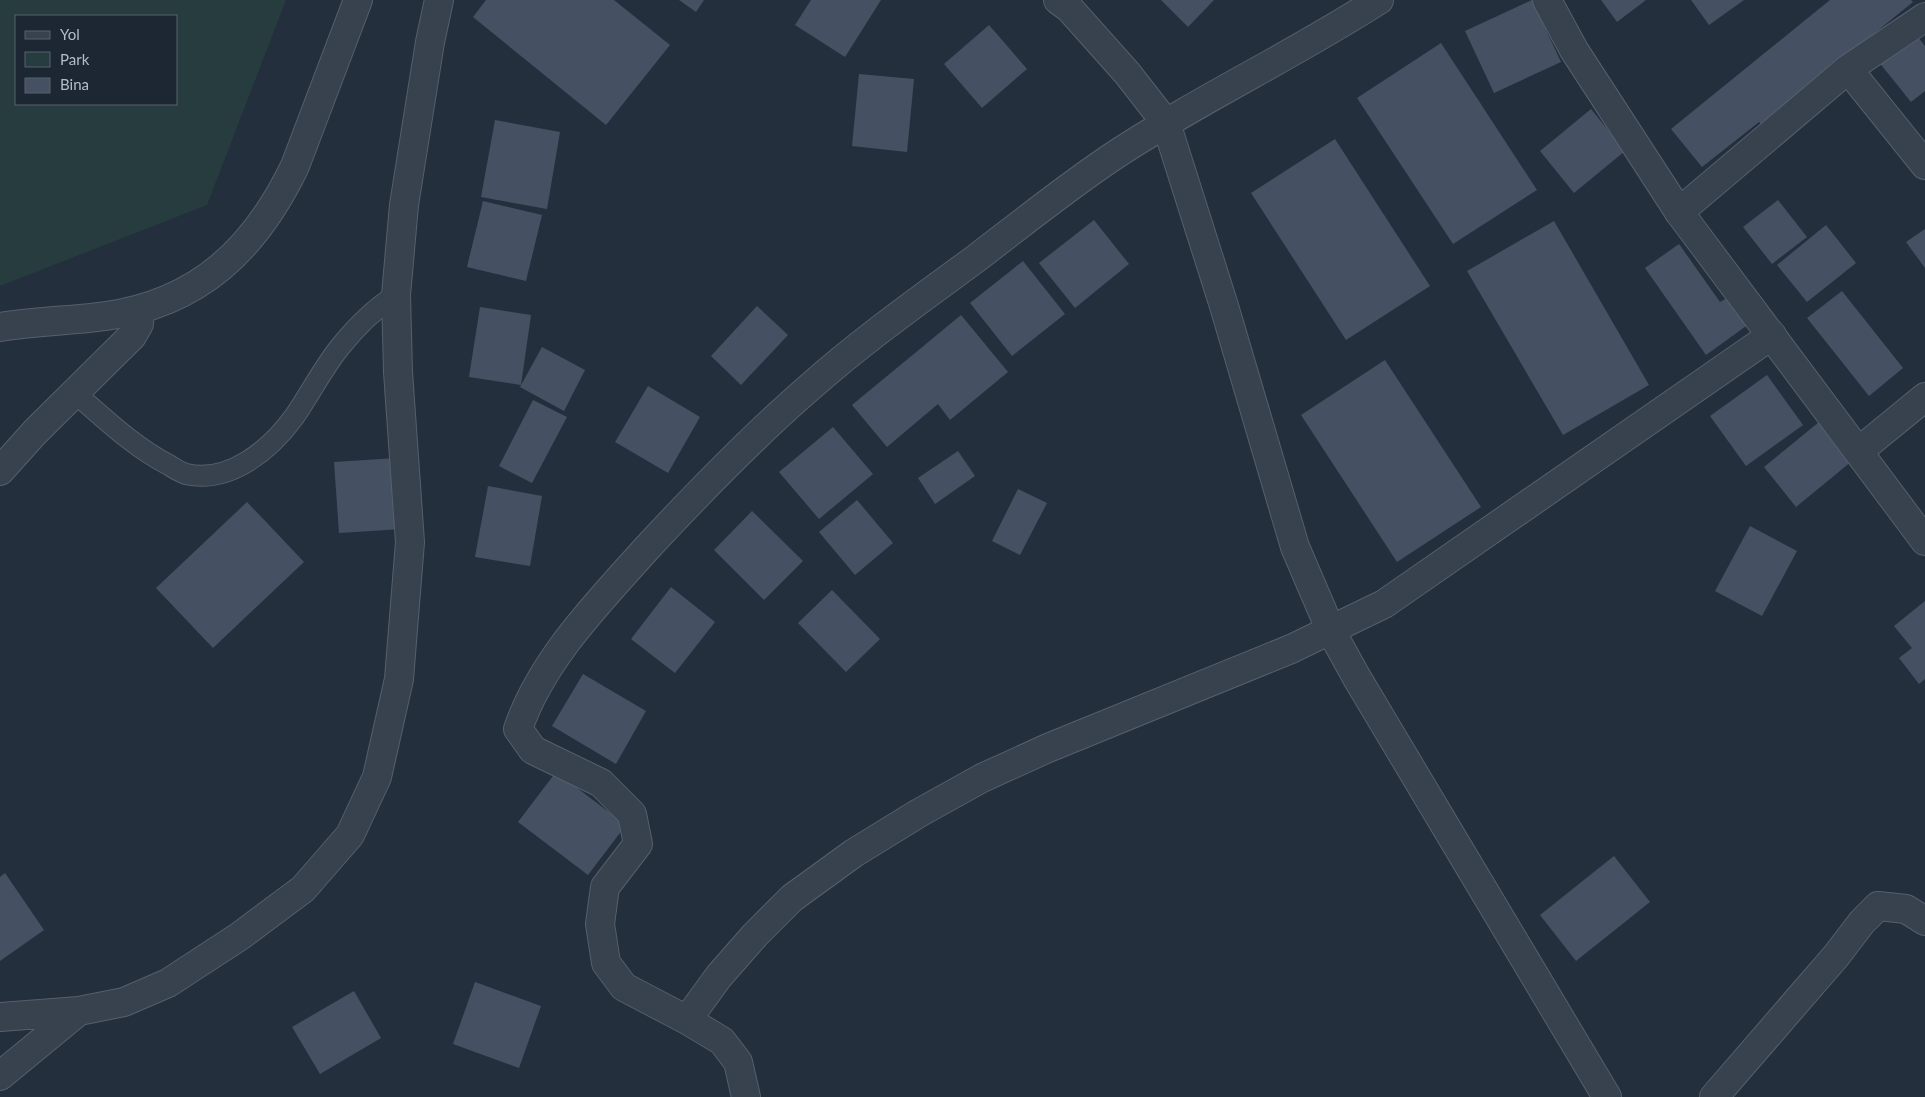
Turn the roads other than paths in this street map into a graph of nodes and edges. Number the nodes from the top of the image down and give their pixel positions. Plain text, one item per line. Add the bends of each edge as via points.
1 (358, 0) edge
2 (439, 0) edge
3 (1058, 0) edge
4 (1379, 0) edge
5 (1547, 0) edge
6 (1925, 17) edge
7 (1848, 69) junction
8 (1166, 123) junction
9 (1925, 165) edge
10 (1679, 212) junction
11 (396, 295) junction
12 (140, 310) junction
13 (0, 327) edge
14 (1772, 335) junction
15 (75, 393) junction
16 (1925, 397) edge
17 (1859, 451) junction
18 (0, 471) edge
19 (1925, 541) edge
20 (1331, 631) junction
21 (1925, 922) edge
22 (79, 1011) junction
23 (0, 1017) edge
24 (686, 1020) junction
25 (0, 1076) edge
26 (746, 1097) edge
27 (1607, 1097) edge
28 (1714, 1097) edge

1 - 12 street via 296,166 262,224 218,271 192,289
2 - 11 street via 404,205
3 - 8 street via 1127,73
4 - 8 street
5 - 10 street via 1574,50
6 - 7 street
7 - 9 street
7 - 10 street
8 - 20 street via 1295,547
8 - 24 street via 1110,159 875,334 747,443 592,610 548,668 525,709 518,729 533,750 601,783 632,814 638,844 605,886 600,924 606,963 624,987
10 - 14 street
11 - 15 lane via 371,314 340,348 293,418 275,438 252,459 231,471 209,476 185,474 129,439
11 - 22 street via 410,542 400,679 377,776 350,835 303,888 240,936 168,983 124,1002
12 - 13 street
12 - 15 street via 132,336
14 - 17 street
14 - 20 street via 1384,604
15 - 18 street
16 - 17 street
17 - 19 street
20 - 24 street via 1048,748 982,778 919,813 854,853 792,898 737,955
20 - 27 street
21 - 28 street via 1906,909 1878,906
22 - 23 street
22 - 25 street
24 - 26 street via 722,1041 738,1062

